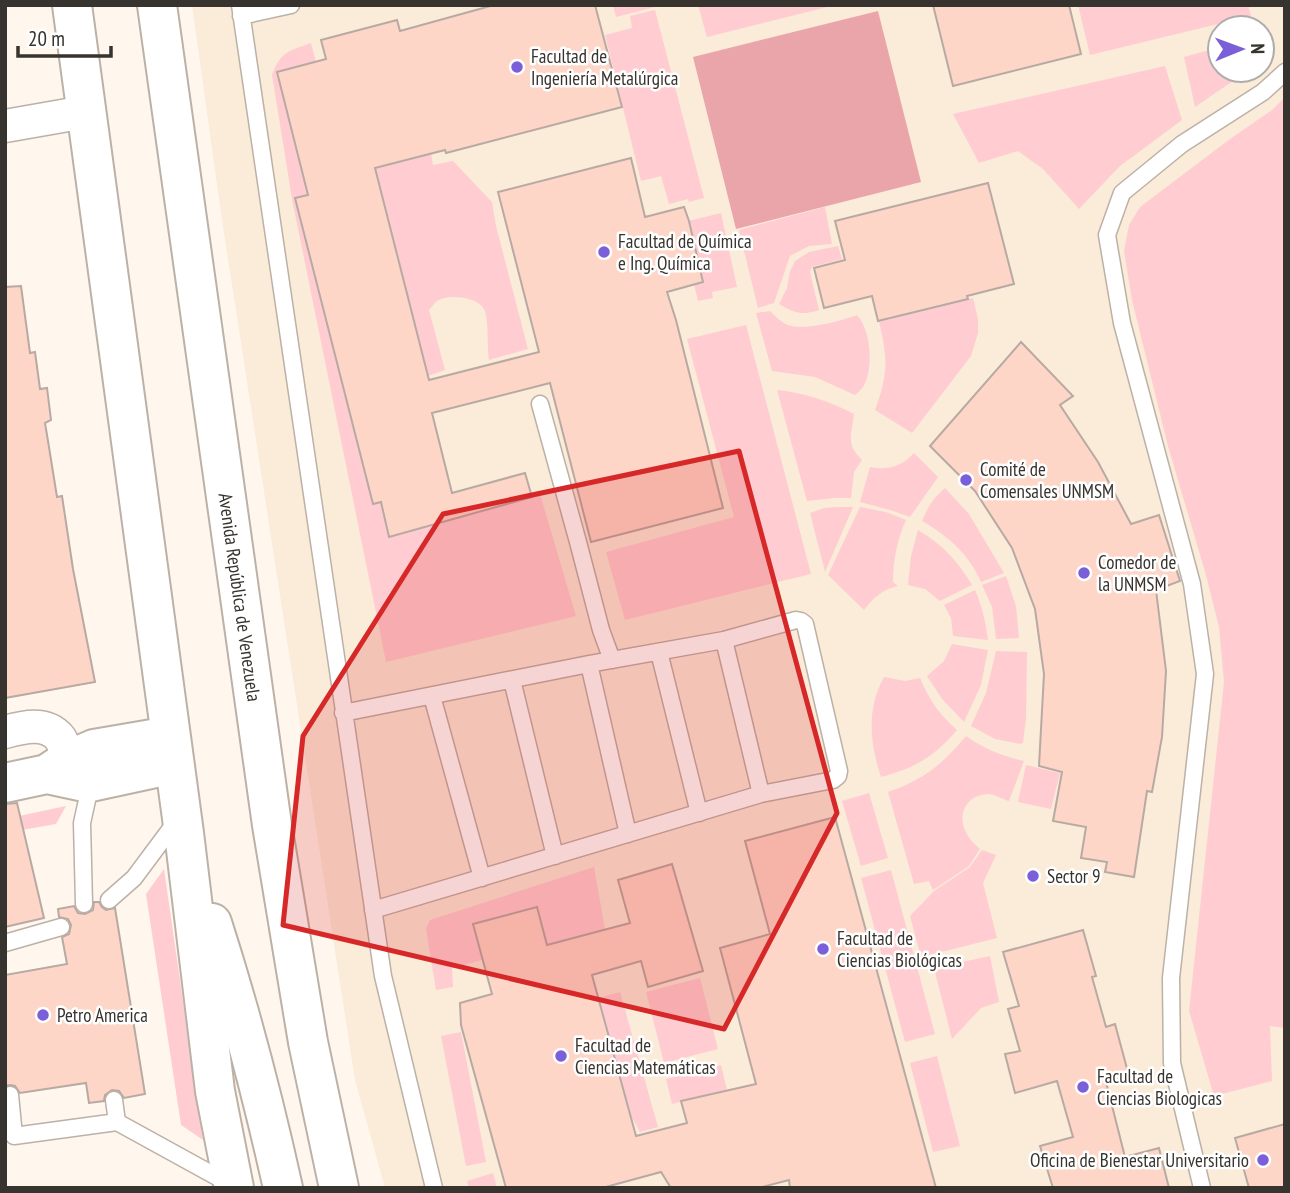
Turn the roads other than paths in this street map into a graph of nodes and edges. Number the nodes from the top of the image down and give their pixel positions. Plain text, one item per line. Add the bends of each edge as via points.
1 (72, 5) edge
2 (157, 5) edge
3 (291, 5) edge
4 (241, 11) edge
5 (1285, 72) edge
6 (85, 112) junction
7 (5, 126) edge
8 (540, 404) dead end
9 (724, 640) junction
10 (659, 652) junction
11 (612, 660) junction
12 (589, 664) junction
13 (512, 680) junction
14 (432, 696) junction
15 (343, 713) junction
16 (5, 732) edge
17 (172, 750) junction
18 (69, 772) junction
19 (5, 783) edge
20 (761, 794) junction
21 (699, 813) junction
22 (183, 823) junction
23 (628, 834) junction
24 (555, 856) junction
25 (482, 878) junction
26 (109, 900) dead end
27 (84, 904) dead end
28 (373, 910) junction
29 (61, 927) dead end
30 (5, 943) edge
31 (10, 1095) dead end
32 (114, 1100) dead end
33 (117, 1122) junction
34 (233, 1187) edge
35 (283, 1188) edge
36 (339, 1188) edge
37 (434, 1188) edge
38 (1202, 1188) edge

1 - 6 main road
2 - 36 main road, Avenida República de Venezuela via 272,825 308,1042
3 - 4 lane
4 - 15 lane
5 - 38 lane via 1263,92 1182,144 1122,193 1107,235 1122,323 1192,583 1205,674 1171,978 1172,1063
6 - 7 street
6 - 17 main road
8 - 11 lane
9 - 10 lane
9 - 20 lane
9 - 20 lane via 796,620 805,624 838,776
10 - 11 lane
10 - 21 lane
11 - 12 lane
12 - 13 lane
12 - 23 lane
13 - 14 lane
13 - 24 lane
14 - 15 lane
14 - 25 lane
15 - 28 lane
16 - 18 street via 29,726 46,728 60,738
17 - 18 main road via 94,749
17 - 22 main road
18 - 19 main road
18 - 27 lane via 82,823
20 - 21 lane
21 - 23 lane
22 - 26 lane
22 - 34 main road via 215,1091
22 - 35 main road via 234,992
23 - 24 lane
24 - 25 lane
25 - 28 lane
28 - 37 lane via 383,976
29 - 30 lane
31 - 33 lane via 14,1136
32 - 33 lane
33 - 34 lane

